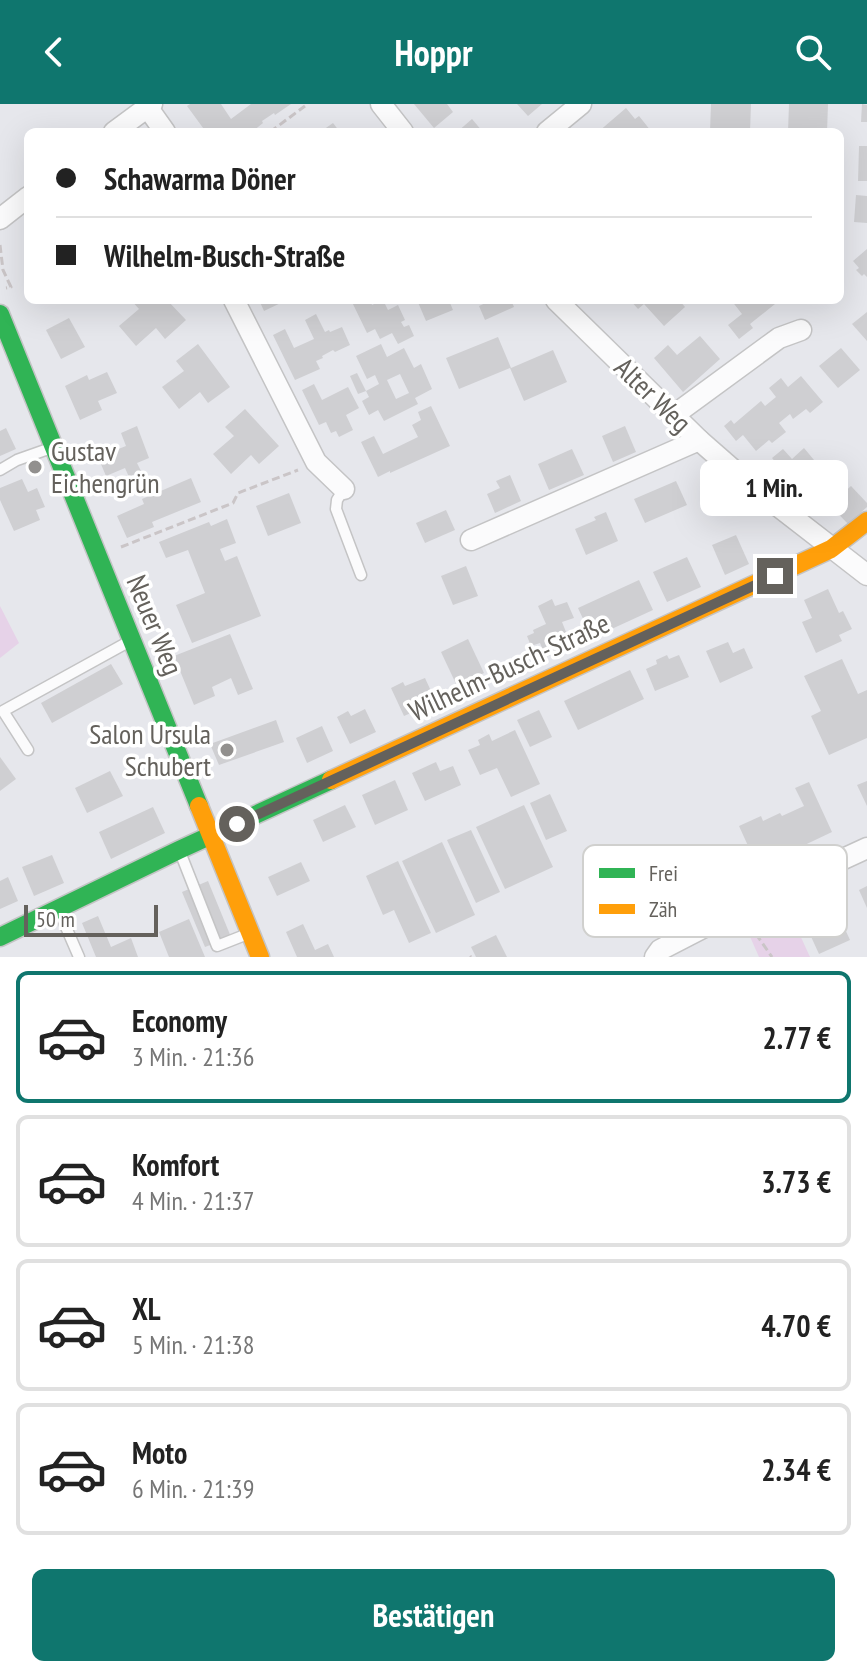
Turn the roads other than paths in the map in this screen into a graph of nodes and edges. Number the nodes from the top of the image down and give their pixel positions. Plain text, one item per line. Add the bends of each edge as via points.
1 (381, 104) edge
2 (581, 104) edge
3 (150, 106) edge
4 (120, 128) edge
5 (163, 128) edge
6 (400, 128) edge
7 (552, 128) edge
8 (24, 200) edge
9 (0, 219) edge
10 (236, 304) edge
11 (560, 304) edge
12 (0, 314) edge
13 (801, 330) dead end
14 (674, 415) junction
15 (699, 440) junction
16 (53, 447) junction
17 (0, 470) edge
18 (344, 489) joint
19 (867, 521) edge
20 (471, 540) dead end
21 (831, 549) junction
22 (361, 575) dead end
23 (867, 575) edge
24 (132, 640) junction
25 (28, 750) dead end
26 (211, 836) junction
27 (867, 848) edge
28 (179, 850) junction
29 (847, 857) edge
30 (58, 909) junction
31 (250, 933) junction
32 (0, 937) edge
33 (686, 937) edge
34 (79, 957) edge
35 (260, 957) edge
36 (655, 957) edge

1 - 6 street
2 - 7 street
3 - 4 street
3 - 5 street
8 - 9 street
10 - 18 street via 316,462
11 - 14 street, Alter Weg
12 - 16 street, Neuer Weg
13 - 14 street via 779,338
14 - 15 street, Alter Weg
15 - 20 street
15 - 21 street, Alter Weg
16 - 17 lane
16 - 24 street, Neuer Weg
18 - 22 lane via 336,509
19 - 21 street, Wilhelm-Busch-Straße
21 - 23 street, Alter Weg
21 - 26 street, Wilhelm-Busch-Straße
24 - 25 lane via 3,711
24 - 26 street, Neuer Weg
26 - 28 street, Wilhelm-Busch-Straße
26 - 31 street, Neuer Weg
27 - 29 street
28 - 30 street, Wilhelm-Busch-Straße
28 - 31 lane via 217,946
30 - 32 street, Wilhelm-Busch-Straße
30 - 34 lane
31 - 35 street, Neuer Weg
33 - 36 street

